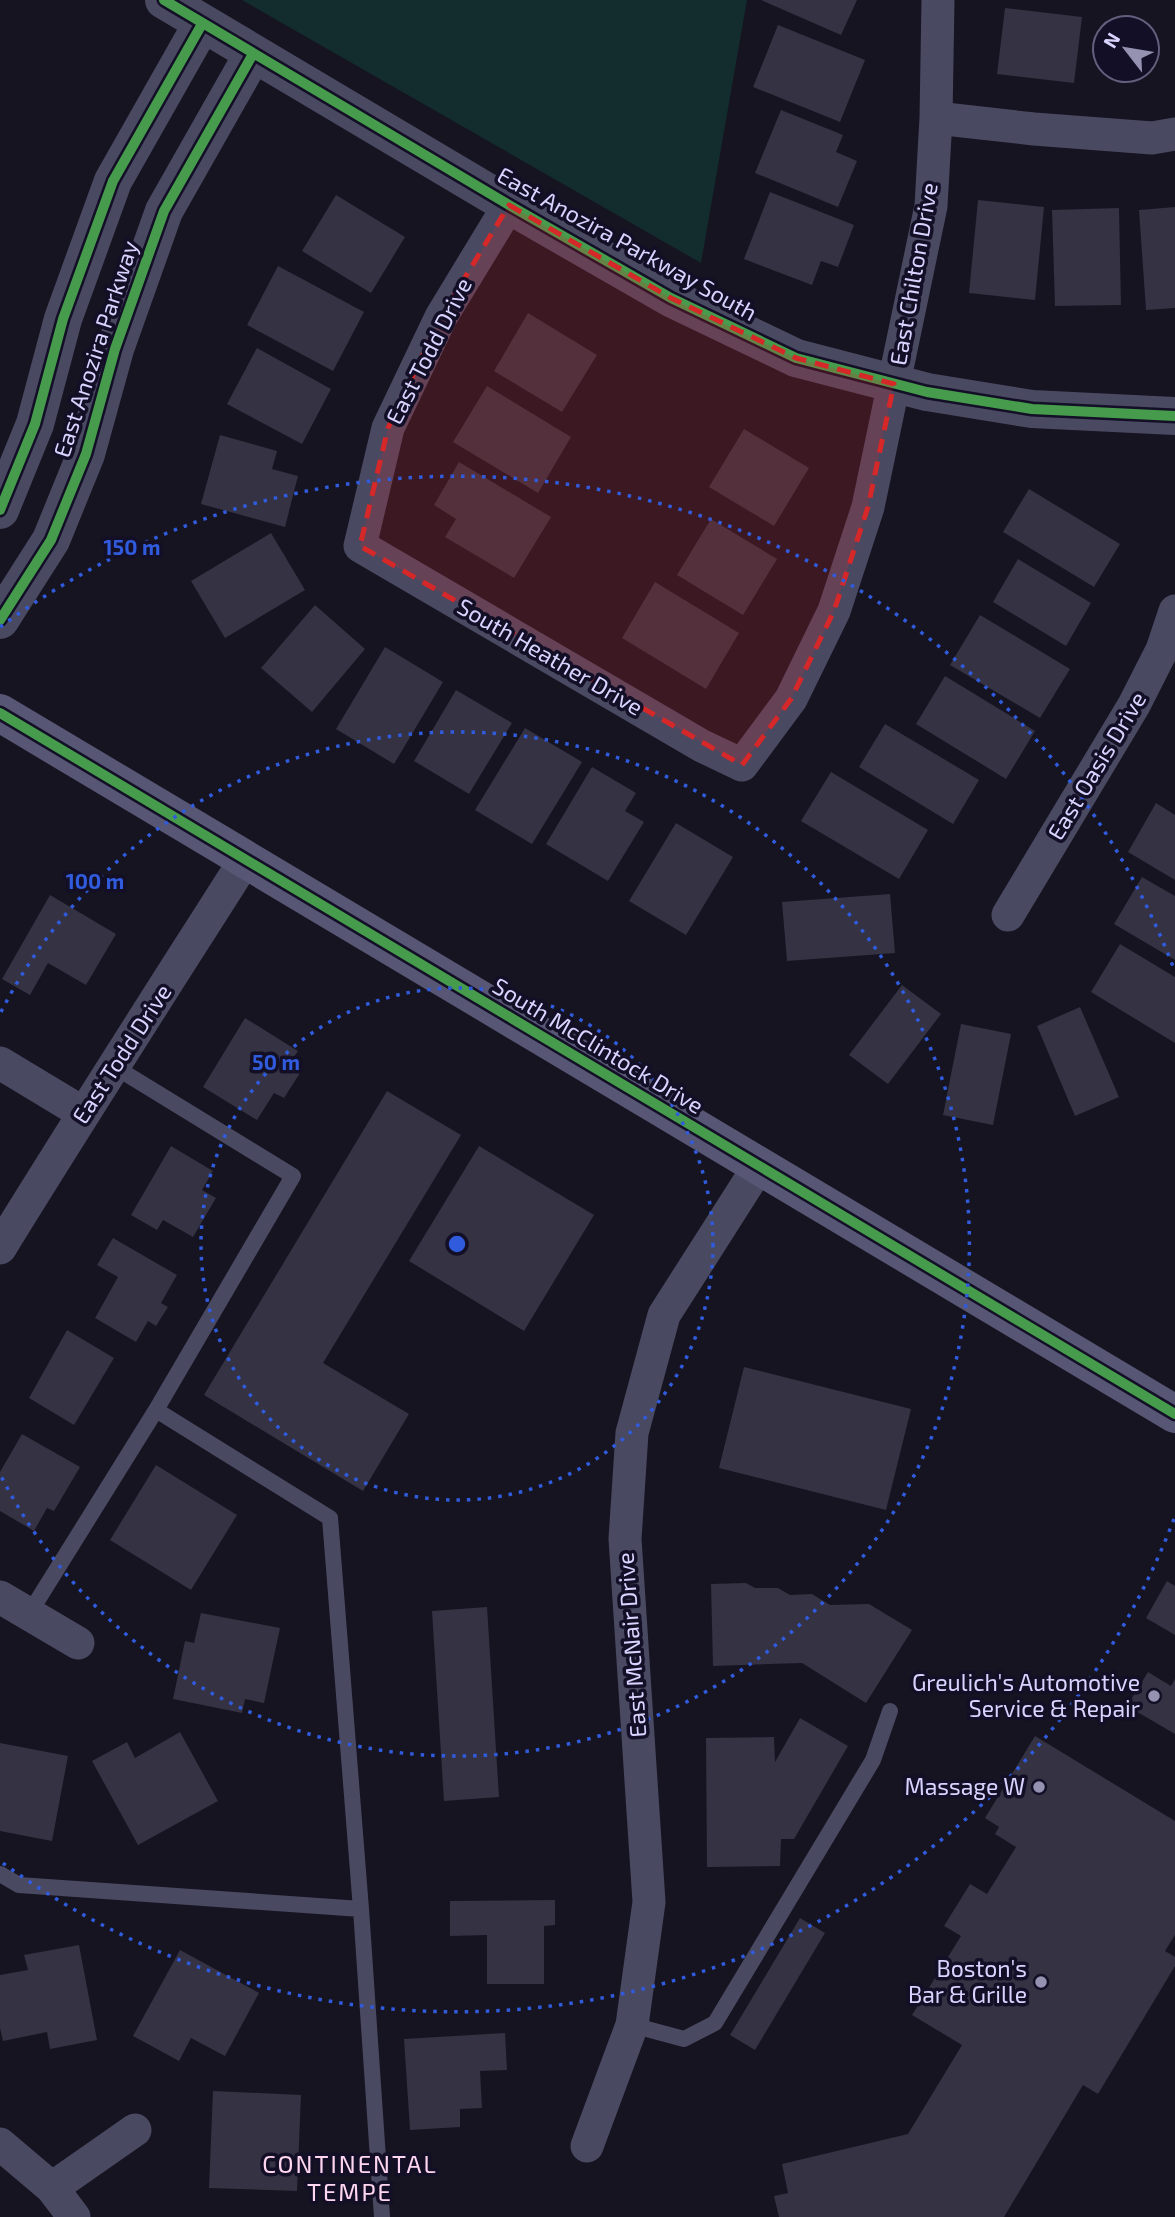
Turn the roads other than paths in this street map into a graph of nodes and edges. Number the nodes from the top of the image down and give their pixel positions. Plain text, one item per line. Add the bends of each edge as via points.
1 (164, 0) edge
2 (938, 0) edge
3 (202, 24) junction
4 (253, 54) junction
5 (936, 118) junction
6 (1175, 134) edge
7 (509, 205) junction
8 (894, 384) junction
9 (1175, 416) edge
10 (0, 510) edge
11 (360, 546) joint
12 (1175, 611) edge
13 (0, 620) edge
14 (1169, 652) edge
15 (0, 713) edge
16 (742, 765) joint
17 (245, 860) junction
18 (1008, 915) dead end
19 (0, 1063) edge
20 (115, 1067) junction
21 (83, 1113) junction
22 (759, 1166) junction
23 (0, 1248) edge
24 (156, 1410) junction
25 (1175, 1414) edge
26 (0, 1597) edge
27 (29, 1614) junction
28 (78, 1643) dead end
29 (890, 1712) dead end
30 (0, 1874) edge
31 (361, 1909) junction
32 (632, 2025) junction
33 (135, 2130) dead end
34 (0, 2144) edge
35 (587, 2146) dead end
36 (52, 2188) junction
37 (74, 2217) edge
38 (382, 2217) edge

1 - 3 street, East Anozira Parkway South
2 - 5 street, East Chilton Drive
3 - 4 street, East Anozira Parkway South
3 - 10 street, East Anozira Parkway via 113,181 63,319 35,424
4 - 7 street, East Anozira Parkway South
4 - 13 street, East Anozira Parkway via 164,211 115,349 86,454 51,540
5 - 6 street via 1152,138
5 - 8 street, East Chilton Drive via 931,206
7 - 8 street, East Anozira Parkway South via 671,298 796,358
7 - 11 street, East Todd Drive via 441,317 388,428
8 - 9 street, East Anozira Parkway South via 1032,409
8 - 16 street, East Chilton Drive via 868,507 834,611 791,699
11 - 16 street, South Heather Drive
12 - 14 street, East Oasis Drive
14 - 18 street, East Oasis Drive
15 - 17 main road, South McClintock Drive
17 - 20 street, East Todd Drive
17 - 22 main road, South McClintock Drive
19 - 21 street
20 - 21 street, East Todd Drive
20 - 24 lane via 293,1176
21 - 23 street, East Todd Drive
22 - 25 main road, South McClintock Drive
22 - 32 street, East McNair Drive via 664,1315 632,1433 625,1539 649,1902
24 - 27 lane
24 - 31 lane via 330,1518
26 - 27 street
27 - 28 street
29 - 32 lane via 873,1760 716,2023 684,2039
30 - 31 lane via 19,1885
31 - 38 lane
32 - 35 street, East McNair Drive
33 - 36 street
34 - 36 street
36 - 37 street

